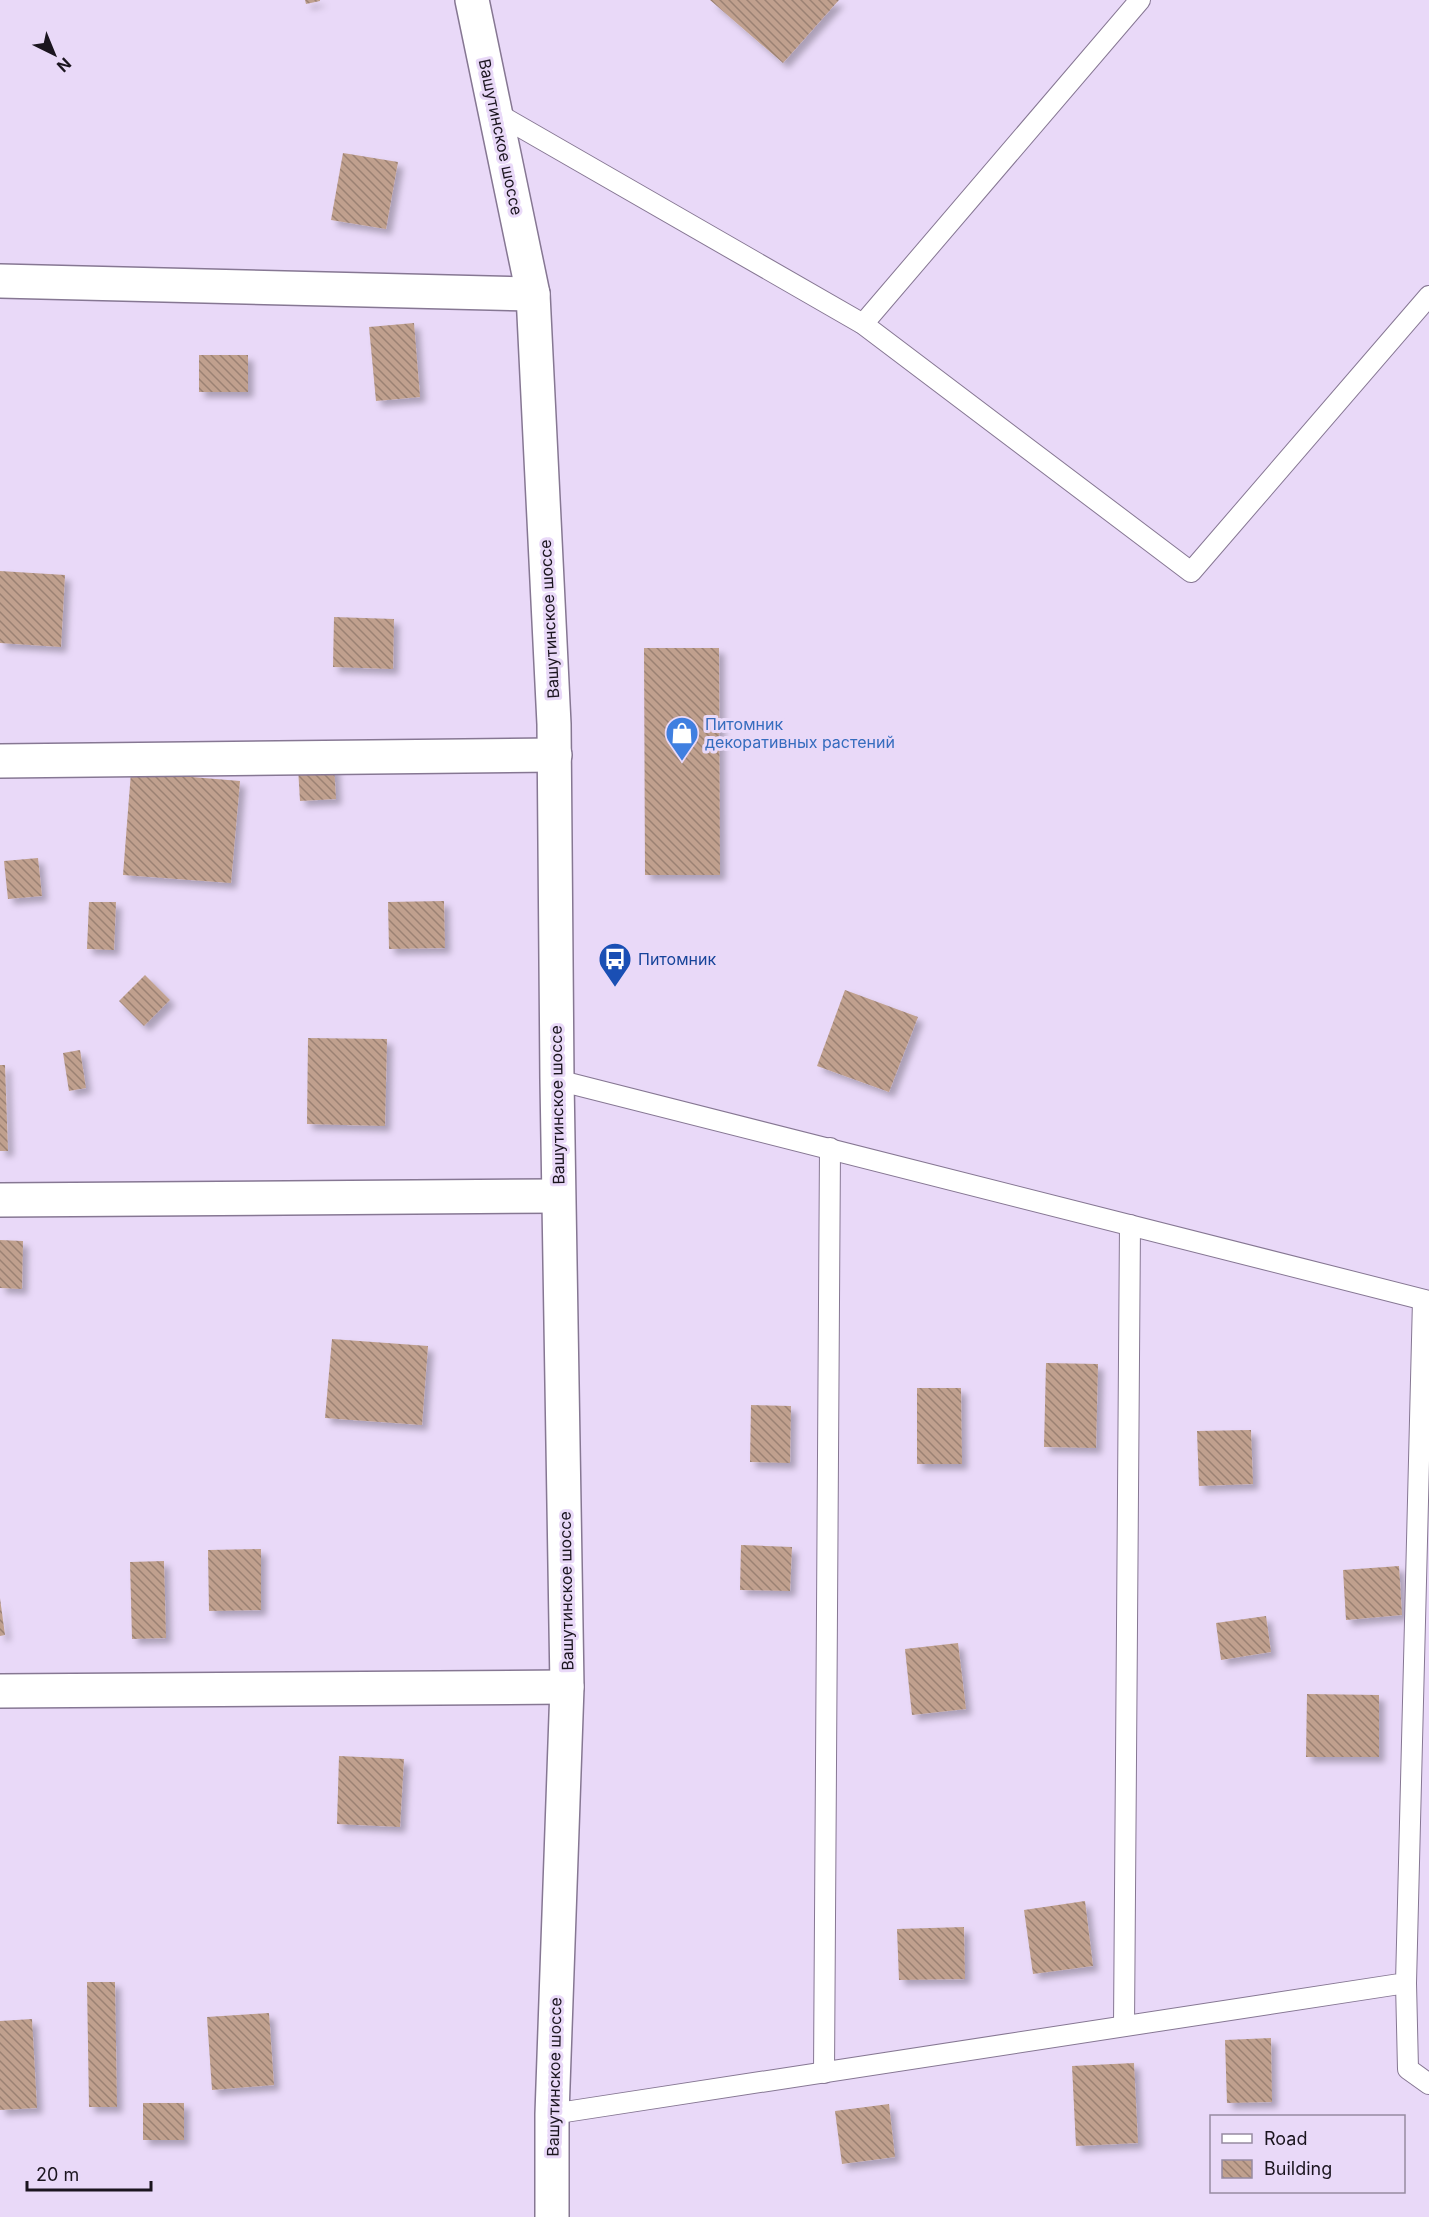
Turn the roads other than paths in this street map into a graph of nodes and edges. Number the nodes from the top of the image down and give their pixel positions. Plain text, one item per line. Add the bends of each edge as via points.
1 (472, 0) edge
2 (1140, 0) edge
3 (496, 114) junction
4 (0, 281) edge
5 (533, 294) junction
6 (1429, 296) edge
7 (863, 324) junction
8 (555, 755) junction
9 (0, 761) edge
10 (557, 1080) junction
11 (830, 1148) junction
12 (558, 1196) junction
13 (0, 1200) edge
14 (1130, 1225) junction
15 (1426, 1300) edge
16 (567, 1687) junction
17 (0, 1690) edge
18 (1421, 1713) edge
19 (1406, 1983) junction
20 (1124, 2026) junction
21 (824, 2073) junction
22 (1429, 2084) edge
23 (552, 2114) junction
24 (552, 2217) edge

1 - 3 street, Вашутинское шоссе
2 - 7 lane
3 - 5 street, Вашутинское шоссе
3 - 7 lane
4 - 5 street
5 - 8 street, Вашутинское шоссе
6 - 7 lane via 1191,572
8 - 9 street
8 - 10 street, Вашутинское шоссе
10 - 11 lane
10 - 12 street, Вашутинское шоссе
11 - 14 lane
11 - 21 lane
12 - 13 street
12 - 16 street, Вашутинское шоссе
14 - 15 lane
14 - 20 lane
15 - 18 lane
16 - 17 street
16 - 23 street, Вашутинское шоссе
18 - 19 lane
19 - 20 lane
19 - 22 lane via 1408,2069
20 - 21 lane
21 - 23 lane
23 - 24 street, Вашутинское шоссе

